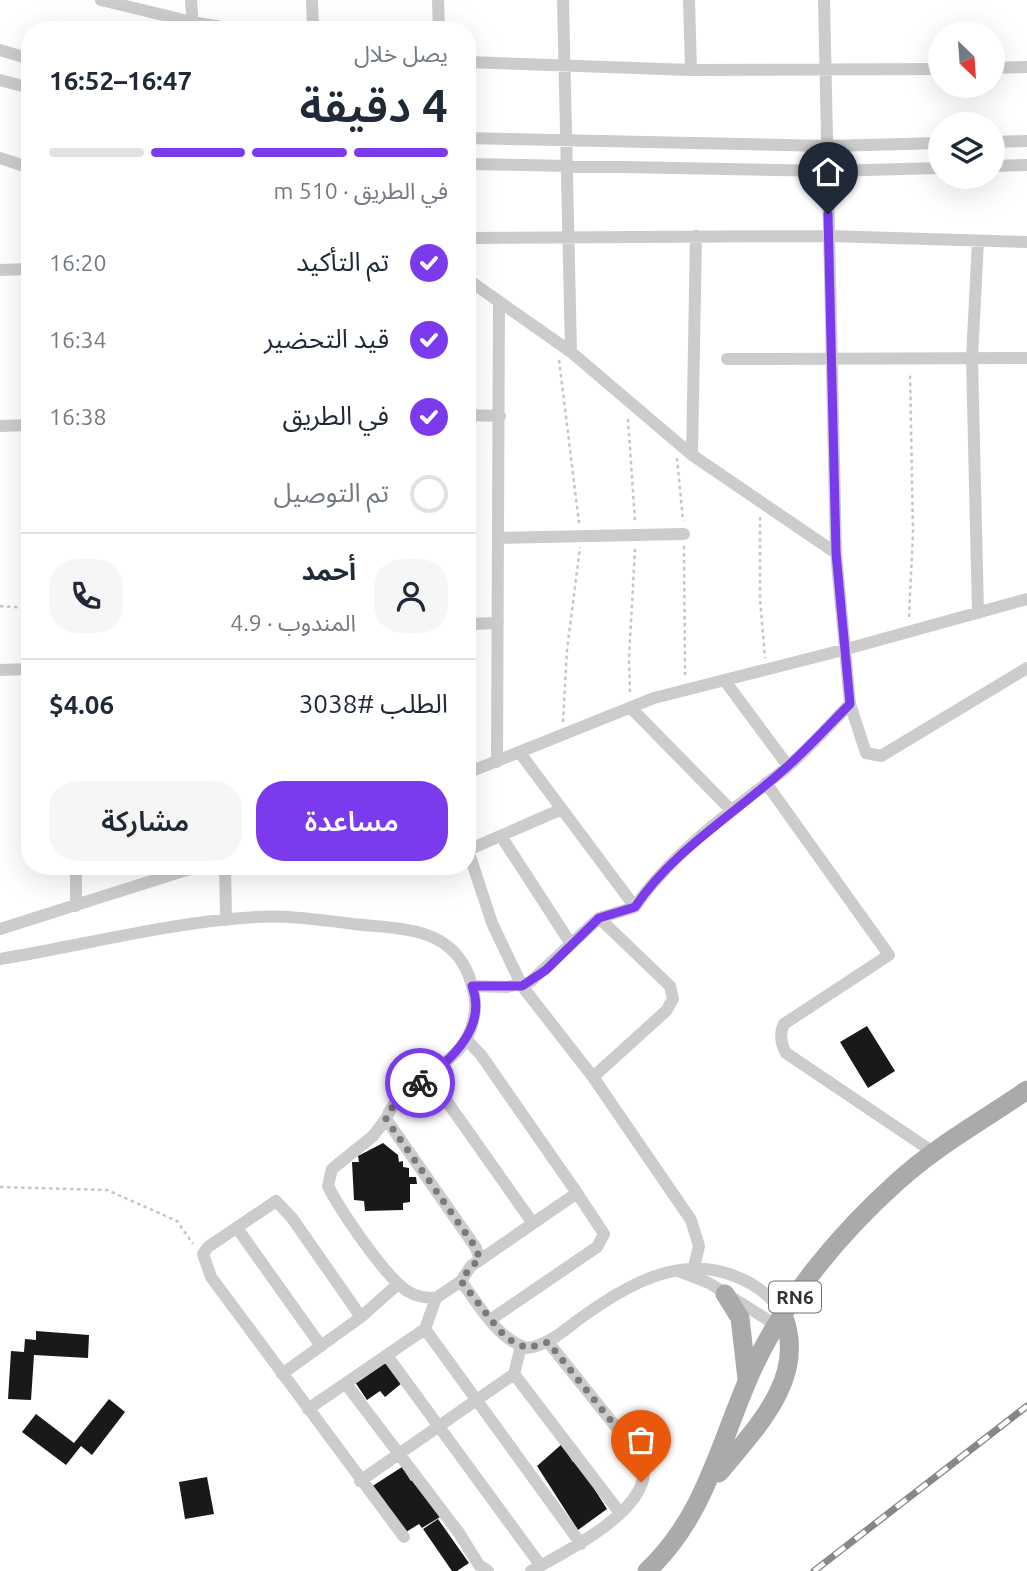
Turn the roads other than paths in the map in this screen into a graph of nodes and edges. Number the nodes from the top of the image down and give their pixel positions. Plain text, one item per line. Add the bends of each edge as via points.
1 (101, 0) edge
2 (191, 0) edge
3 (312, 0) edge
4 (438, 0) edge
5 (564, 0) edge
6 (689, 0) edge
7 (824, 0) edge
8 (175, 21) edge
9 (193, 21) edge
10 (313, 21) edge
11 (439, 21) edge
12 (0, 50) edge
13 (21, 56) edge
14 (476, 62) edge
15 (564, 67) junction
16 (1027, 67) edge
17 (1005, 68) edge
18 (928, 69) edge
19 (691, 70) junction
20 (826, 71) junction
21 (0, 80) edge
22 (21, 86) edge
23 (476, 138) edge
24 (568, 141) junction
25 (1027, 141) edge
26 (1005, 142) edge
27 (928, 143) edge
28 (829, 146) junction
29 (0, 158) edge
30 (476, 164) edge
31 (21, 165) edge
32 (1027, 165) edge
33 (1005, 166) edge
34 (569, 168) junction
35 (928, 168) edge
36 (829, 171) junction
37 (696, 236) junction
38 (828, 236) junction
39 (569, 237) junction
40 (476, 238) edge
41 (978, 241) junction
42 (1027, 242) edge
43 (21, 269) edge
44 (0, 270) edge
45 (476, 285) edge
46 (499, 302) junction
47 (571, 352) junction
48 (832, 358) junction
49 (972, 358) junction
50 (1027, 358) edge
51 (727, 359) dead end
52 (476, 415) edge
53 (500, 416) junction
54 (21, 425) edge
55 (0, 426) edge
56 (692, 455) junction
57 (684, 534) road end
58 (499, 538) junction
59 (836, 553) junction
60 (1027, 598) edge
61 (978, 613) junction
62 (498, 622) junction
63 (476, 623) edge
64 (843, 650) junction
65 (1027, 668) edge
66 (21, 669) edge
67 (0, 670) edge
68 (725, 681) junction
69 (850, 704) junction
70 (631, 708) junction
71 (520, 753) junction
72 (497, 762) junction
73 (788, 766) junction
74 (476, 770) edge
75 (766, 783) junction
76 (562, 809) junction
77 (731, 810) junction
78 (501, 836) junction
79 (476, 846) edge
80 (476, 874) edge
81 (76, 875) edge
82 (171, 875) edge
83 (225, 875) edge
84 (76, 906) junction
85 (635, 907) junction
86 (599, 918) junction
87 (226, 920) junction
88 (0, 929) edge
89 (571, 944) junction
90 (0, 959) edge
91 (472, 986) junction
92 (522, 986) junction
93 (466, 1039) junction
94 (429, 1076) junction
95 (593, 1077) junction
96 (1027, 1090) edge
97 (386, 1119) junction
98 (933, 1152) junction
99 (576, 1193) junction
100 (533, 1222) junction
101 (237, 1228) junction
102 (480, 1260) junction
103 (694, 1267) junction
104 (678, 1271) junction
105 (461, 1281) junction
106 (398, 1284) junction
107 (725, 1294) junction
108 (436, 1298) junction
109 (361, 1317) junction
110 (490, 1320) junction
111 (780, 1320) junction
112 (425, 1329) junction
113 (548, 1342) junction
114 (321, 1346) junction
115 (521, 1346) junction
116 (388, 1357) junction
117 (282, 1374) junction
118 (514, 1374) junction
119 (747, 1382) junction
120 (346, 1384) junction
121 (475, 1402) junction
122 (308, 1409) junction
123 (438, 1427) junction
124 (398, 1454) junction
125 (360, 1481) junction
126 (707, 1487) junction
127 (620, 1513) junction
128 (404, 1537) dead end
129 (581, 1544) junction
130 (536, 1568) edge
131 (488, 1571) edge
132 (647, 1571) edge

1 - 8 street
2 - 9 street
3 - 10 street
4 - 11 street
5 - 15 street
6 - 19 street
7 - 20 street
12 - 13 street
14 - 15 street
15 - 19 street
15 - 24 street
16 - 17 street
18 - 20 street
19 - 20 street
20 - 28 street
21 - 22 street
23 - 24 street
24 - 28 street
24 - 34 street
25 - 26 street
27 - 28 street
28 - 36 street
29 - 31 street
30 - 34 street
32 - 33 street
34 - 36 street
34 - 39 street
35 - 36 street
36 - 38 street
37 - 38 street
37 - 39 street
37 - 56 street
38 - 41 street
38 - 48 street
39 - 40 street
39 - 47 street
41 - 42 street
41 - 49 street
43 - 44 street
45 - 46 street
46 - 47 street
46 - 53 street
47 - 56 street
48 - 49 street
48 - 51 street
48 - 59 street
49 - 50 street
49 - 61 street
52 - 53 street
53 - 58 street
54 - 55 street
56 - 59 street
57 - 58 street
58 - 62 street
59 - 64 street
60 - 61 street
61 - 64 street
62 - 63 street
62 - 72 street
64 - 68 street
64 - 69 street
65 - 69 street via 881,756 866,752
66 - 67 street
68 - 70 street
68 - 73 street
69 - 73 street
70 - 71 street
70 - 77 street
71 - 72 street
71 - 76 street
72 - 74 street
73 - 75 street
75 - 77 street
75 - 98 street via 889,955 784,1024 784,1049
76 - 78 street
76 - 85 street
77 - 85 street via 648,888
78 - 79 street
78 - 89 street
80 - 92 street via 492,923
81 - 84 street
82 - 84 street
83 - 87 street
84 - 88 street
85 - 86 street
86 - 89 street
86 - 95 street via 670,986 673,999 666,1011
87 - 90 street
87 - 91 street via 259,917 415,930 446,942 463,963
89 - 92 street
91 - 92 street
91 - 93 street via 475,1007
92 - 95 street
93 - 94 street via 444,1066
93 - 99 street
94 - 97 street via 395,1102
94 - 100 street
95 - 103 street via 691,1220 699,1246
96 - 98 main road, RN6
97 - 102 street via 470,1237
97 - 106 street via 373,1136 332,1169 328,1186
98 - 111 main road, RN6 via 863,1216
99 - 100 street
99 - 110 street via 602,1228 603,1239
100 - 102 street
101 - 109 street via 276,1201
101 - 114 street
101 - 117 street via 208,1247 203,1259 206,1270
102 - 105 street
103 - 104 street
103 - 111 street via 752,1283 773,1300
104 - 107 street
104 - 113 street via 642,1280
105 - 108 street
105 - 110 street
106 - 108 street via 410,1293
106 - 109 street
107 - 111 street
107 - 119 main road via 742,1325
108 - 112 street
109 - 114 street
110 - 115 street
111 - 119 main road, RN6
111 - 126 main road via 791,1343 790,1363 778,1395
112 - 116 street
112 - 121 street
113 - 115 street
113 - 127 street via 644,1468 637,1492
114 - 117 street
115 - 118 street
116 - 120 street
116 - 123 street
117 - 122 street
118 - 121 street
118 - 127 street
119 - 126 main road, RN6
120 - 122 street
120 - 124 street
121 - 123 street
121 - 129 street
122 - 125 street
123 - 124 street
123 - 130 street
124 - 125 street
124 - 131 street
125 - 128 street
126 - 132 main road, RN6 via 673,1541
127 - 129 street
129 - 130 street

